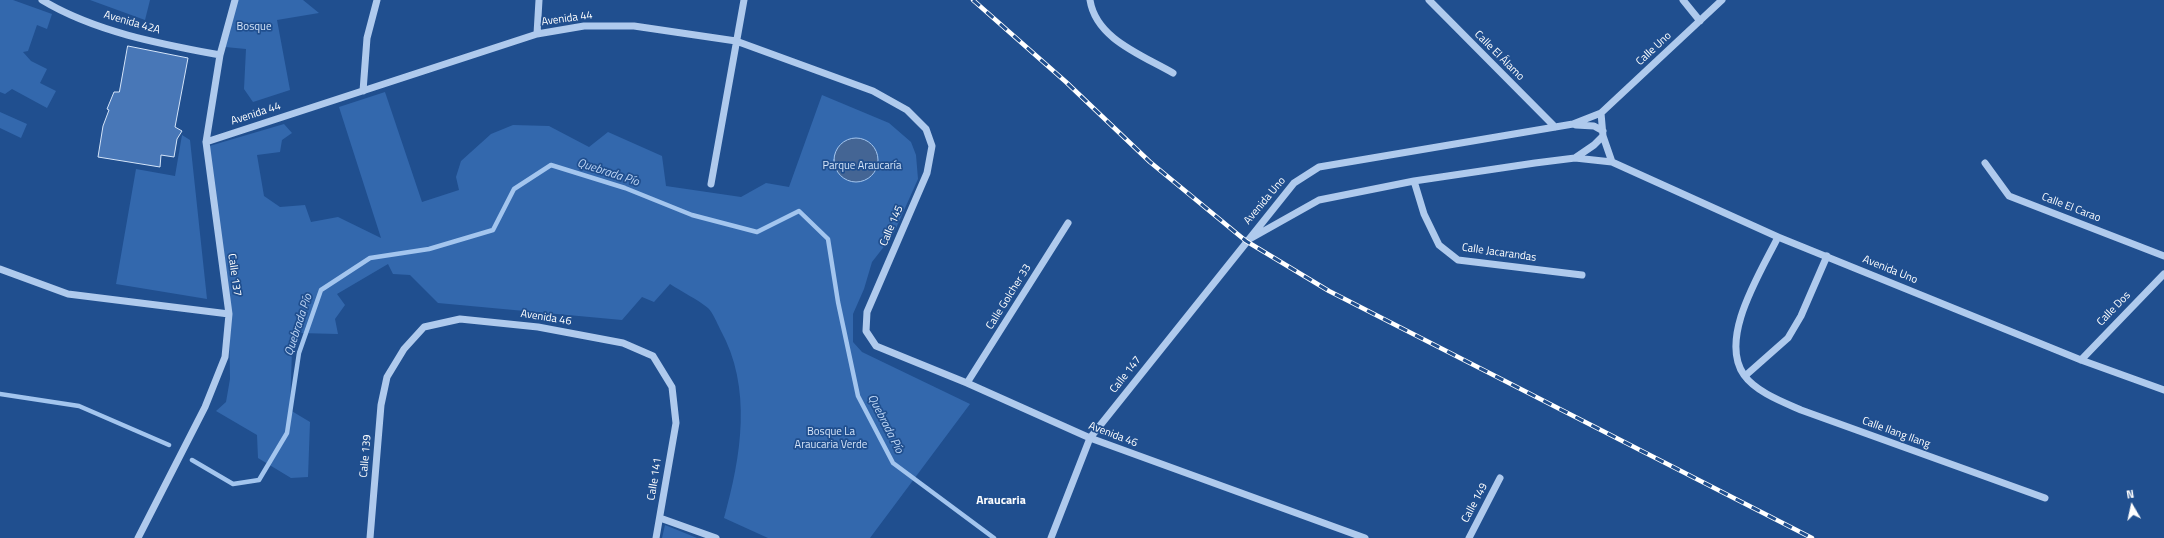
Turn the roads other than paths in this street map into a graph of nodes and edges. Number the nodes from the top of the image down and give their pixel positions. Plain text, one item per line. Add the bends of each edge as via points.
1 (42, 0) edge
2 (235, 0) edge
3 (377, 0) edge
4 (539, 0) edge
5 (744, 0) edge
6 (1090, 0) edge
7 (1429, 0) edge
8 (1683, 0) edge
9 (1722, 0) edge
10 (1700, 21) junction
11 (537, 34) junction
12 (736, 41) junction
13 (220, 55) junction
14 (1173, 73) dead end
15 (363, 91) junction
16 (1600, 113) junction
17 (1573, 124) junction
18 (1555, 127) junction
19 (926, 129) joint
20 (1603, 133) junction
21 (206, 142) junction
22 (1575, 158) junction
23 (1612, 162) junction
24 (1985, 163) dead end
25 (1414, 181) junction
26 (711, 184) dead end
27 (1068, 223) dead end
28 (1778, 237) junction
29 (1246, 241) junction
30 (1827, 256) junction
31 (2164, 256) edge
32 (0, 269) edge
33 (2164, 274) edge
34 (1582, 275) dead end
35 (229, 314) junction
36 (866, 331) joint
37 (2081, 360) junction
38 (1745, 376) junction
39 (387, 377) joint
40 (967, 383) junction
41 (2164, 390) edge
42 (676, 423) joint
43 (1090, 438) junction
44 (1500, 478) dead end
45 (2045, 498) dead end
46 (660, 518) junction
47 (138, 538) edge
48 (370, 538) edge
49 (656, 538) edge
50 (716, 538) edge
51 (1051, 538) edge
52 (1365, 538) edge
53 (1469, 538) edge

1 - 13 street, Avenida 42A via 114,31
2 - 13 street, Calle 137
3 - 15 street via 367,38
4 - 11 street
5 - 12 street
6 - 14 street via 1091,10 1100,26 1114,39
7 - 18 street, Calle El Álamo
8 - 10 street
9 - 10 street, Calle Uno
10 - 16 street, Calle Uno
11 - 12 street, Avenida 44 via 584,26 634,26
11 - 15 street, Avenida 44
12 - 19 street, Avenida 44 via 873,91 907,110
12 - 26 street
13 - 21 street, Calle 137
15 - 21 street, Avenida 44
16 - 17 street, Avenida Uno
16 - 20 street
17 - 18 street, Avenida Uno
17 - 20 street via 1594,126
18 - 29 street, Avenida Uno via 1319,167 1294,183
19 - 36 street, Calle 145 via 932,146 927,173 868,312
20 - 22 street via 1594,145
20 - 23 street
21 - 35 street, Calle 137
22 - 23 street, Avenida Uno
22 - 25 street, Avenida Uno
23 - 28 street, Avenida Uno
24 - 31 street, Calle El Carao via 2009,196
25 - 29 street, Avenida Uno via 1319,200
25 - 34 street, Calle Jacarandas via 1424,214 1439,245 1458,260
27 - 40 street, Calle Golcher 33
28 - 30 street, Avenida Uno
28 - 38 street, Calle Ilang Ilang via 1736,331 1736,358
29 - 43 street, Calle 147
30 - 37 street, Avenida Uno
30 - 38 street via 1801,316 1788,338
32 - 35 street via 68,294
33 - 37 street, Calle Dos
35 - 47 street, Calle 137 via 225,357 205,407
36 - 40 street, Avenida 46 via 876,346
37 - 41 street, Avenida Uno
38 - 45 street, Calle Ilang Ilang via 1768,395 1801,410
39 - 42 street, Avenida 46 via 404,349 424,327 460,319 538,327 623,343 653,356 672,387
39 - 48 street, Calle 139 via 381,405
40 - 43 street, Avenida 46
42 - 46 street, Calle 141
43 - 51 street, Calle 147
43 - 52 street, Avenida 46
44 - 53 street, Calle 149
46 - 49 street, Calle 141
46 - 50 street

